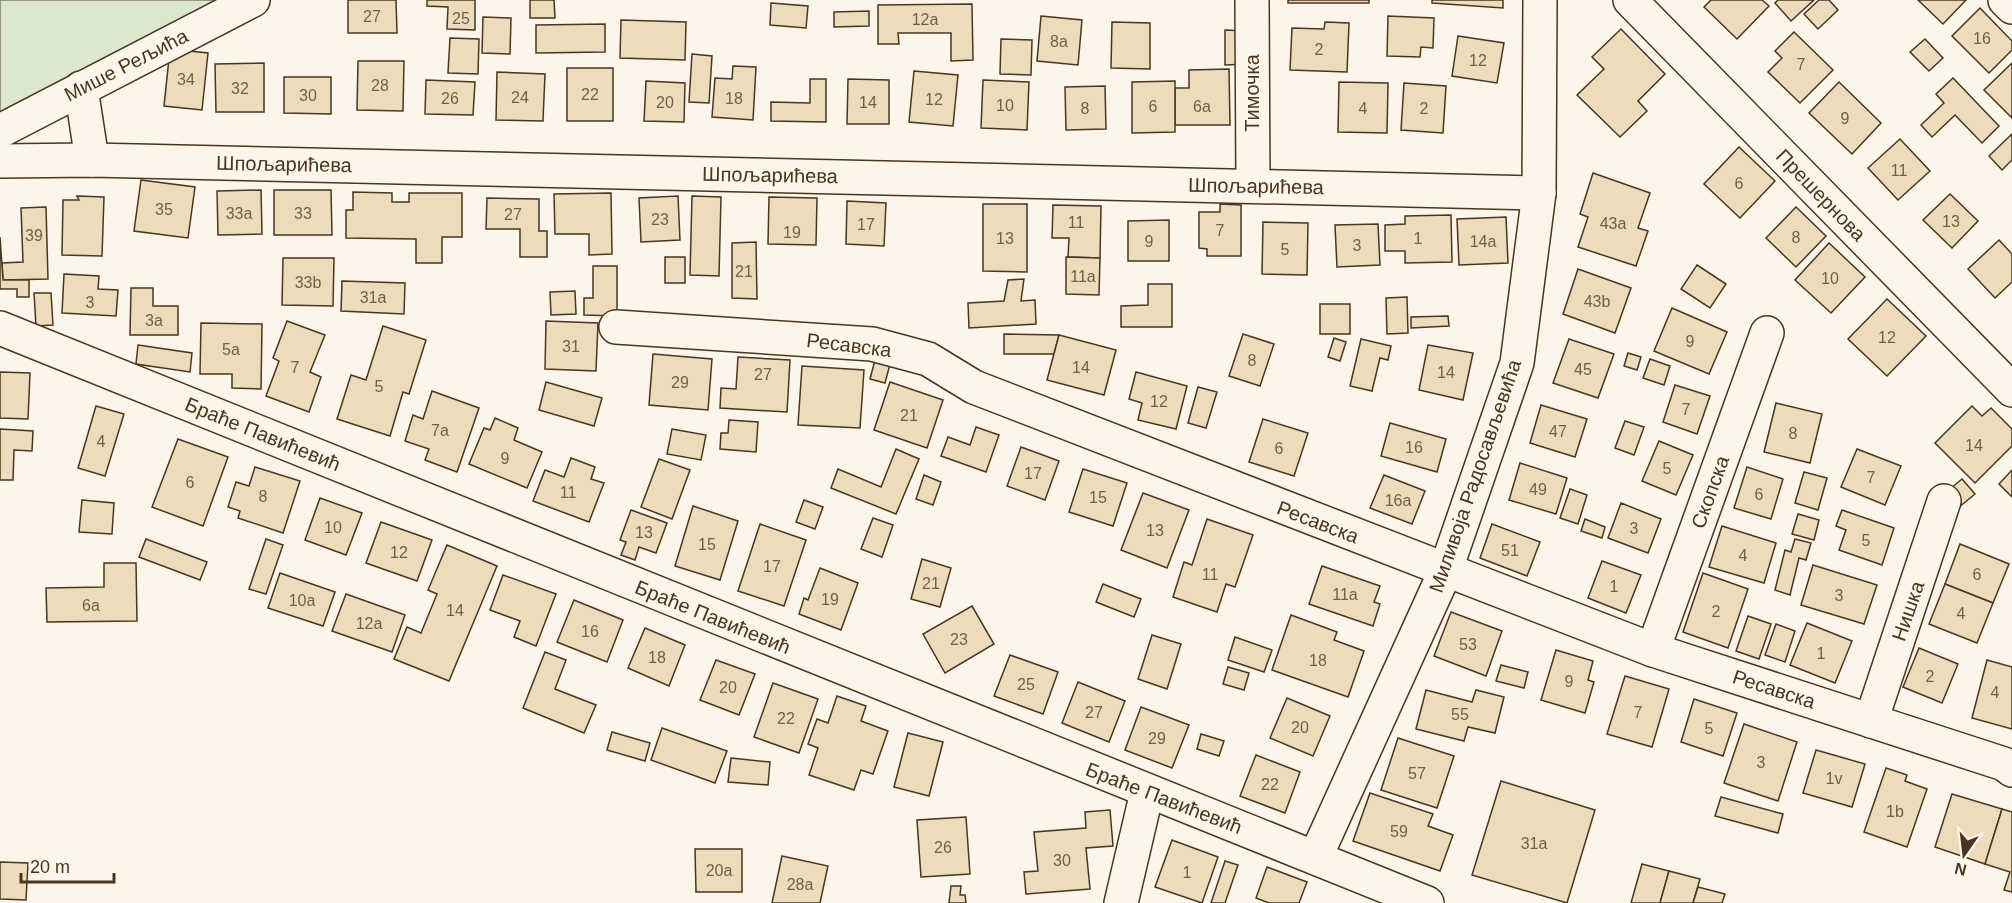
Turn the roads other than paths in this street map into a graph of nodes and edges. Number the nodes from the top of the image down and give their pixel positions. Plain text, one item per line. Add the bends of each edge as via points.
1 (253, 0) edge
2 (1252, 0) edge
3 (1540, 0) edge
4 (1630, 0) edge
5 (2005, 0) edge
6 (2012, 7) edge
7 (81, 88) junction
8 (0, 131) edge
9 (92, 160) junction
10 (0, 161) edge
11 (1253, 186) junction
12 (1539, 193) junction
13 (616, 327) dead end
14 (0, 328) edge
15 (1767, 333) dead end
16 (2012, 390) edge
17 (1944, 501) dead end
18 (1445, 572) junction
19 (1653, 650) junction
20 (1871, 721) junction
21 (2012, 770) edge
22 (1147, 792) junction
23 (1316, 856) junction
24 (1121, 903) edge
25 (1427, 903) edge

1 - 7 street, Мише Рељића
2 - 11 street, Тимочка
3 - 12 street, Миливоја Радосављевића
4 - 16 street, Прешернова
5 - 6 street
7 - 8 street, Мише Рељића
7 - 9 street
9 - 10 street, Шпољарићева
9 - 11 street, Шпољарићева
11 - 12 street, Шпољарићева
12 - 18 street, Миливоја Радосављевића via 1517,363
13 - 18 street, Ресавска via 872,344 928,359 974,387
14 - 22 street, Браће Павићевић
15 - 19 street, Скопска
17 - 20 street, Нишка
18 - 19 street, Ресавска
18 - 23 street, Миливоја Радосављевића
19 - 20 street, Ресавска
20 - 21 street, Ресавска via 2004,764
22 - 23 street, Браће Павићевић
22 - 24 street
23 - 25 street, Браће Павићевић

